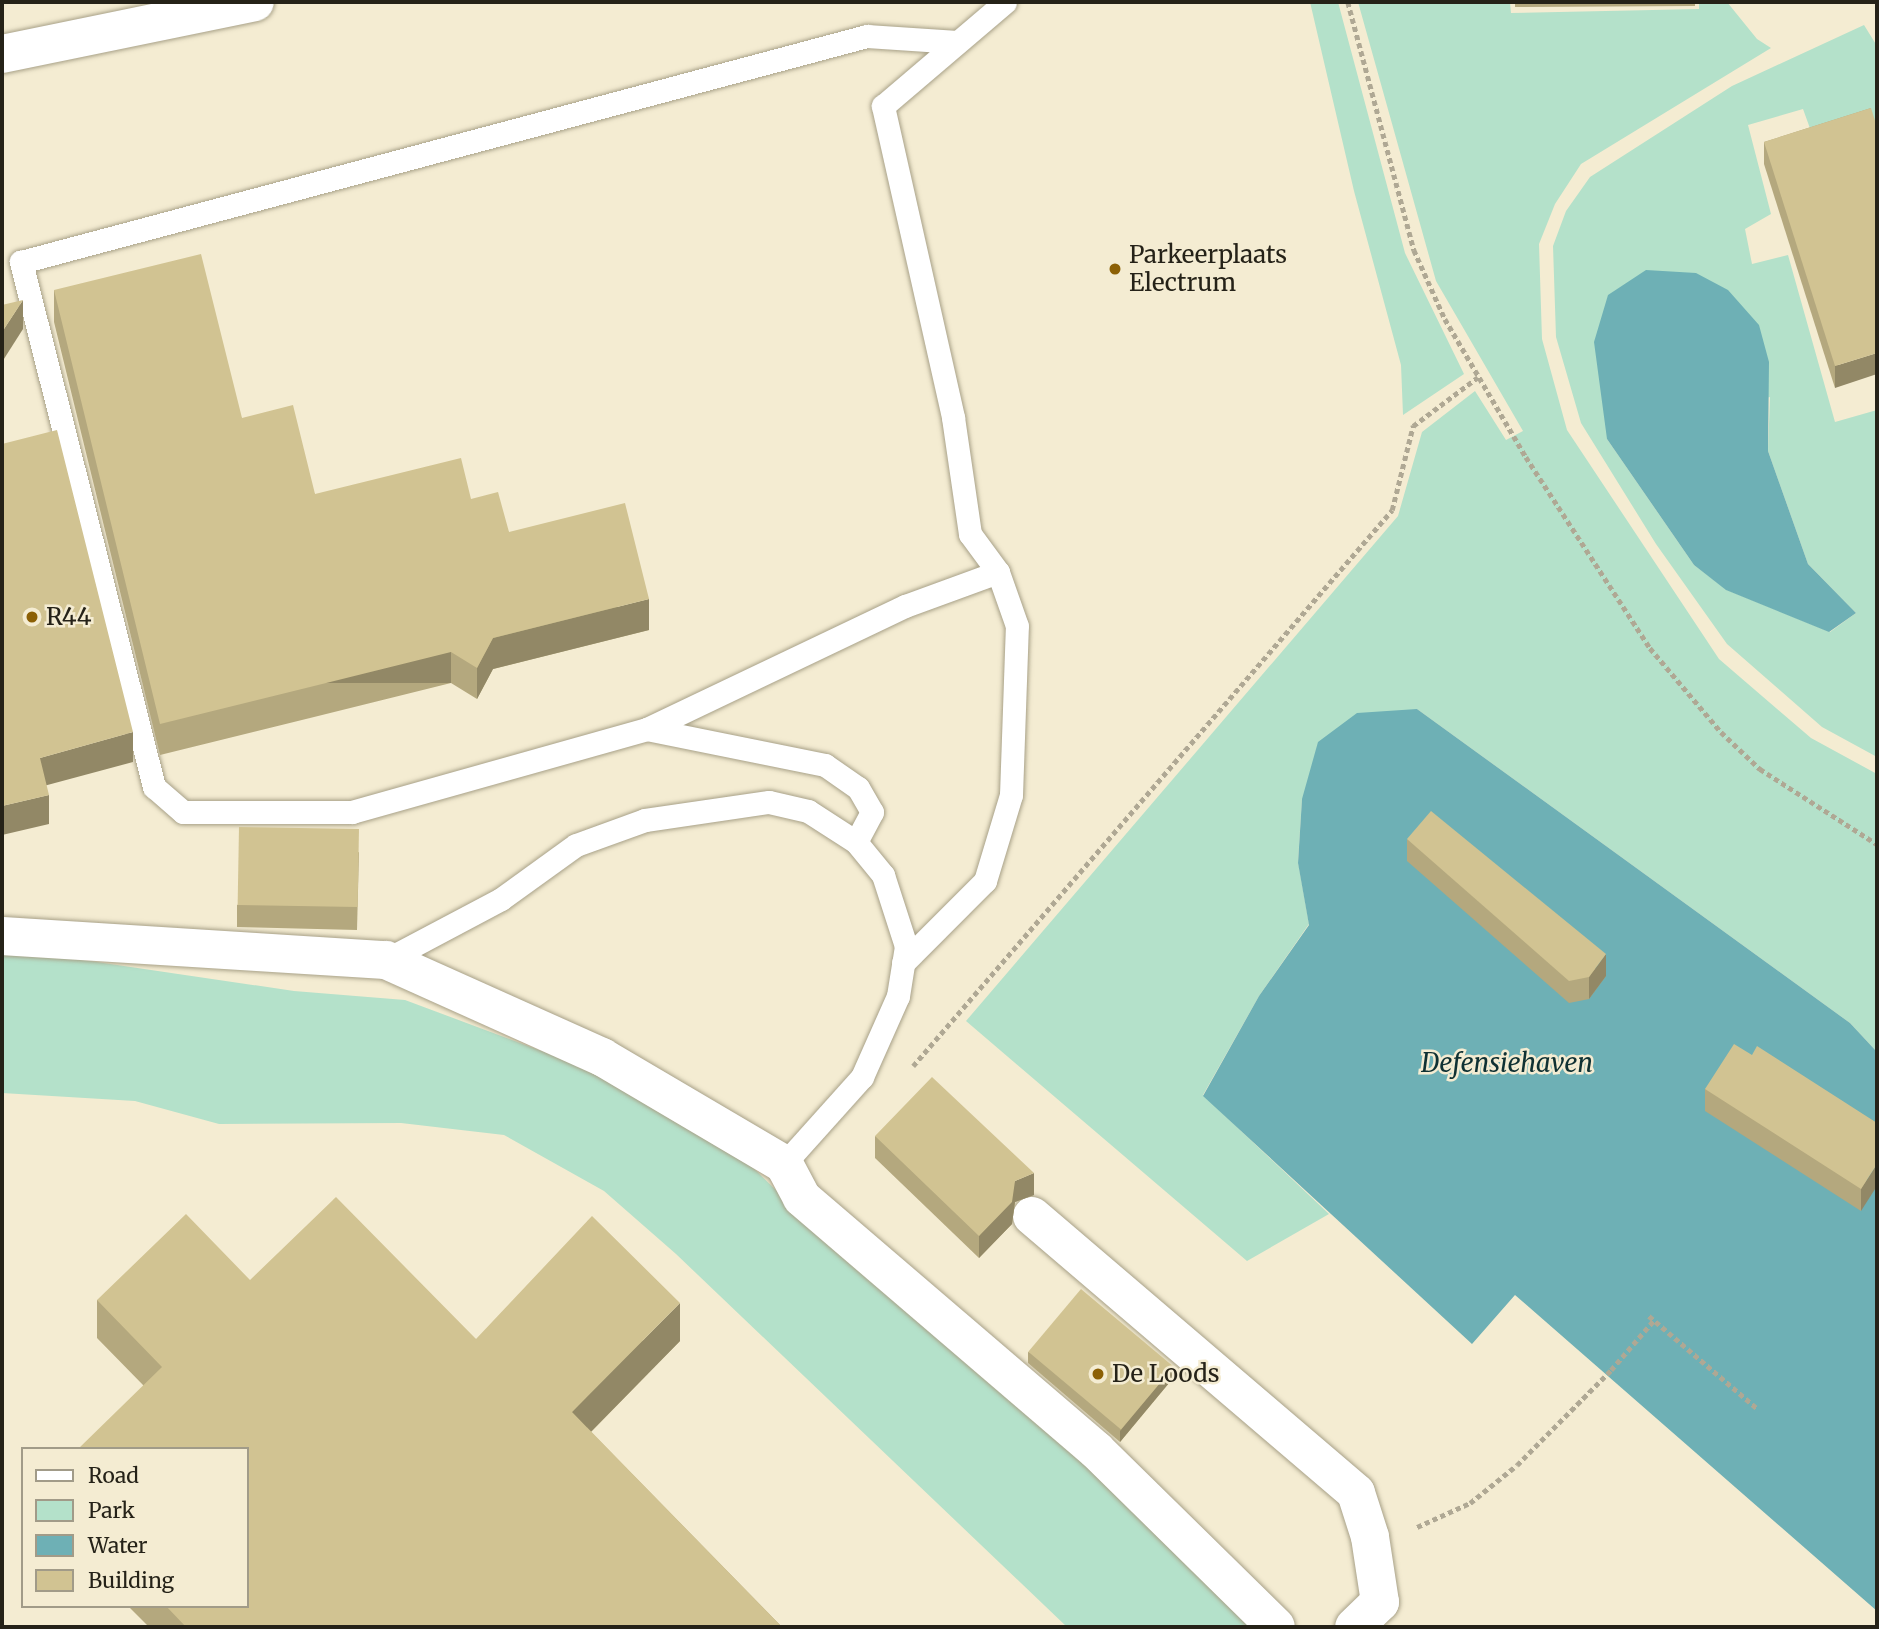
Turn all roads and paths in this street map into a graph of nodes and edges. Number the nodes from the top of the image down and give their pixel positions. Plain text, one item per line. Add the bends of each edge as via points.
1 (254, 2) edge
2 (1005, 2) edge
3 (1348, 2) edge
4 (957, 42) junction
5 (2, 54) edge
6 (1478, 377) junction
7 (998, 572) junction
8 (647, 729) junction
9 (856, 842) junction
10 (1877, 844) edge
11 (2, 936) edge
12 (386, 960) junction
13 (903, 963) junction
14 (911, 1069) dead end
15 (784, 1164) junction
16 (1032, 1216) dead end
17 (1648, 1315) dead end
18 (1654, 1320) junction
19 (1758, 1409) dead end
20 (1370, 1537) junction
21 (1276, 1627) edge
22 (1354, 1627) edge

1 - 5 street
2 - 4 lane
3 - 6 path via 1414,250
4 - 7 lane via 883,106 953,417 970,534
4 - 8 lane via 867,36 21,262 154,787 183,812 352,813
6 - 10 path via 1650,648 1687,693 1760,769
6 - 14 path via 1413,426 1392,510
7 - 8 lane via 905,606
7 - 13 lane via 1017,626 1011,795 985,881
8 - 9 lane via 825,765 858,788 872,812
9 - 12 lane via 808,811 769,803 646,820 576,845 501,899
9 - 13 lane via 883,875 906,946
11 - 12 street
12 - 15 street via 602,1057
13 - 15 lane via 898,996 862,1077
15 - 21 street via 802,1198 1096,1450
16 - 20 street via 1356,1493
17 - 18 path
18 - 19 path
18 - 20 path via 1517,1465 1470,1503 1414,1528
20 - 22 street via 1380,1602

